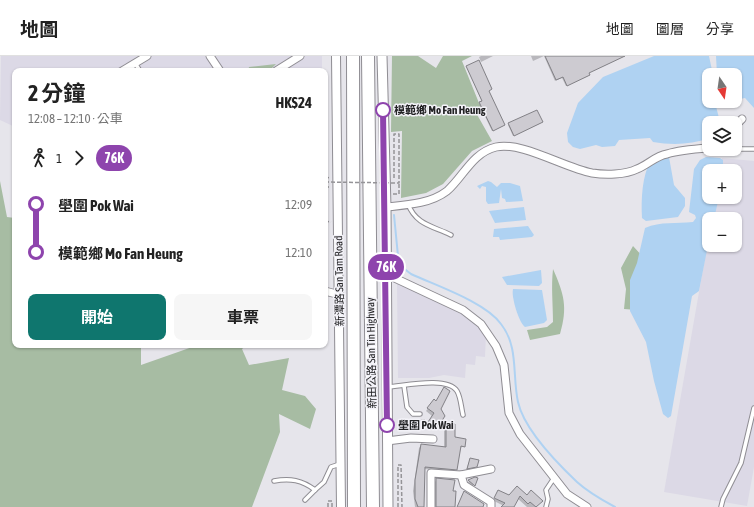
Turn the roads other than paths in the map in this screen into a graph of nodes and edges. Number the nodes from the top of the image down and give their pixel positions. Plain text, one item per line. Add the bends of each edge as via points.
1 (147, 56) edge
2 (210, 56) edge
3 (300, 56) edge
4 (336, 56) edge
5 (353, 56) edge
6 (368, 56) edge
7 (382, 56) edge
8 (135, 63) junction
9 (127, 68) edge
10 (138, 68) edge
11 (218, 68) edge
12 (281, 68) edge
13 (702, 149) edge
14 (742, 149) edge
15 (754, 149) edge
16 (408, 204) junction
17 (386, 207) junction
18 (451, 235) dead end
19 (386, 274) junction
20 (328, 292) edge
21 (340, 294) junction
22 (404, 386) junction
23 (387, 387) junction
24 (754, 408) edge
25 (420, 414) dead end
26 (463, 415) dead end
27 (432, 439) dead end
28 (387, 440) junction
29 (341, 464) junction
30 (491, 469) dead end
31 (461, 475) junction
32 (554, 478) junction
33 (274, 481) dead end
34 (315, 490) junction
35 (305, 500) dead end
36 (575, 504) edge
37 (341, 507) edge
38 (354, 507) edge
39 (373, 507) edge
40 (388, 507) edge
41 (430, 507) edge
42 (491, 507) edge
43 (546, 507) edge
44 (587, 507) edge
45 (721, 507) edge

1 - 8 street
2 - 11 street
3 - 12 street
4 - 21 street, 新潭路 San Tam Road
5 - 38 highway, 新田公路 San Tin Highway
6 - 39 highway, 新田公路 San Tin Highway
7 - 17 main road
8 - 9 street
8 - 10 lane
13 - 16 street via 666,154 629,172 601,174 581,170 524,149 503,145 491,148 470,163 447,191 434,198
14 - 15 lane
16 - 17 street
16 - 18 lane via 412,214 420,222
17 - 19 main road
19 - 23 main road
19 - 32 street via 462,310 481,324 496,346 504,365 509,413 520,434
20 - 21 street
21 - 29 street, 新潭路 San Tam Road
22 - 23 lane
22 - 25 lane via 407,407 413,414
22 - 26 lane via 440,382 449,384 459,396
23 - 28 main road
24 - 45 lane via 741,463
27 - 28 street
28 - 40 main road
29 - 34 lane via 331,467 324,482
29 - 37 street, 新潭路 San Tam Road
30 - 31 street
31 - 41 street via 431,473
31 - 42 street via 464,486 491,502
32 - 36 street
32 - 43 lane via 546,490
33 - 34 lane via 296,480 308,484
34 - 35 lane
36 - 44 street

